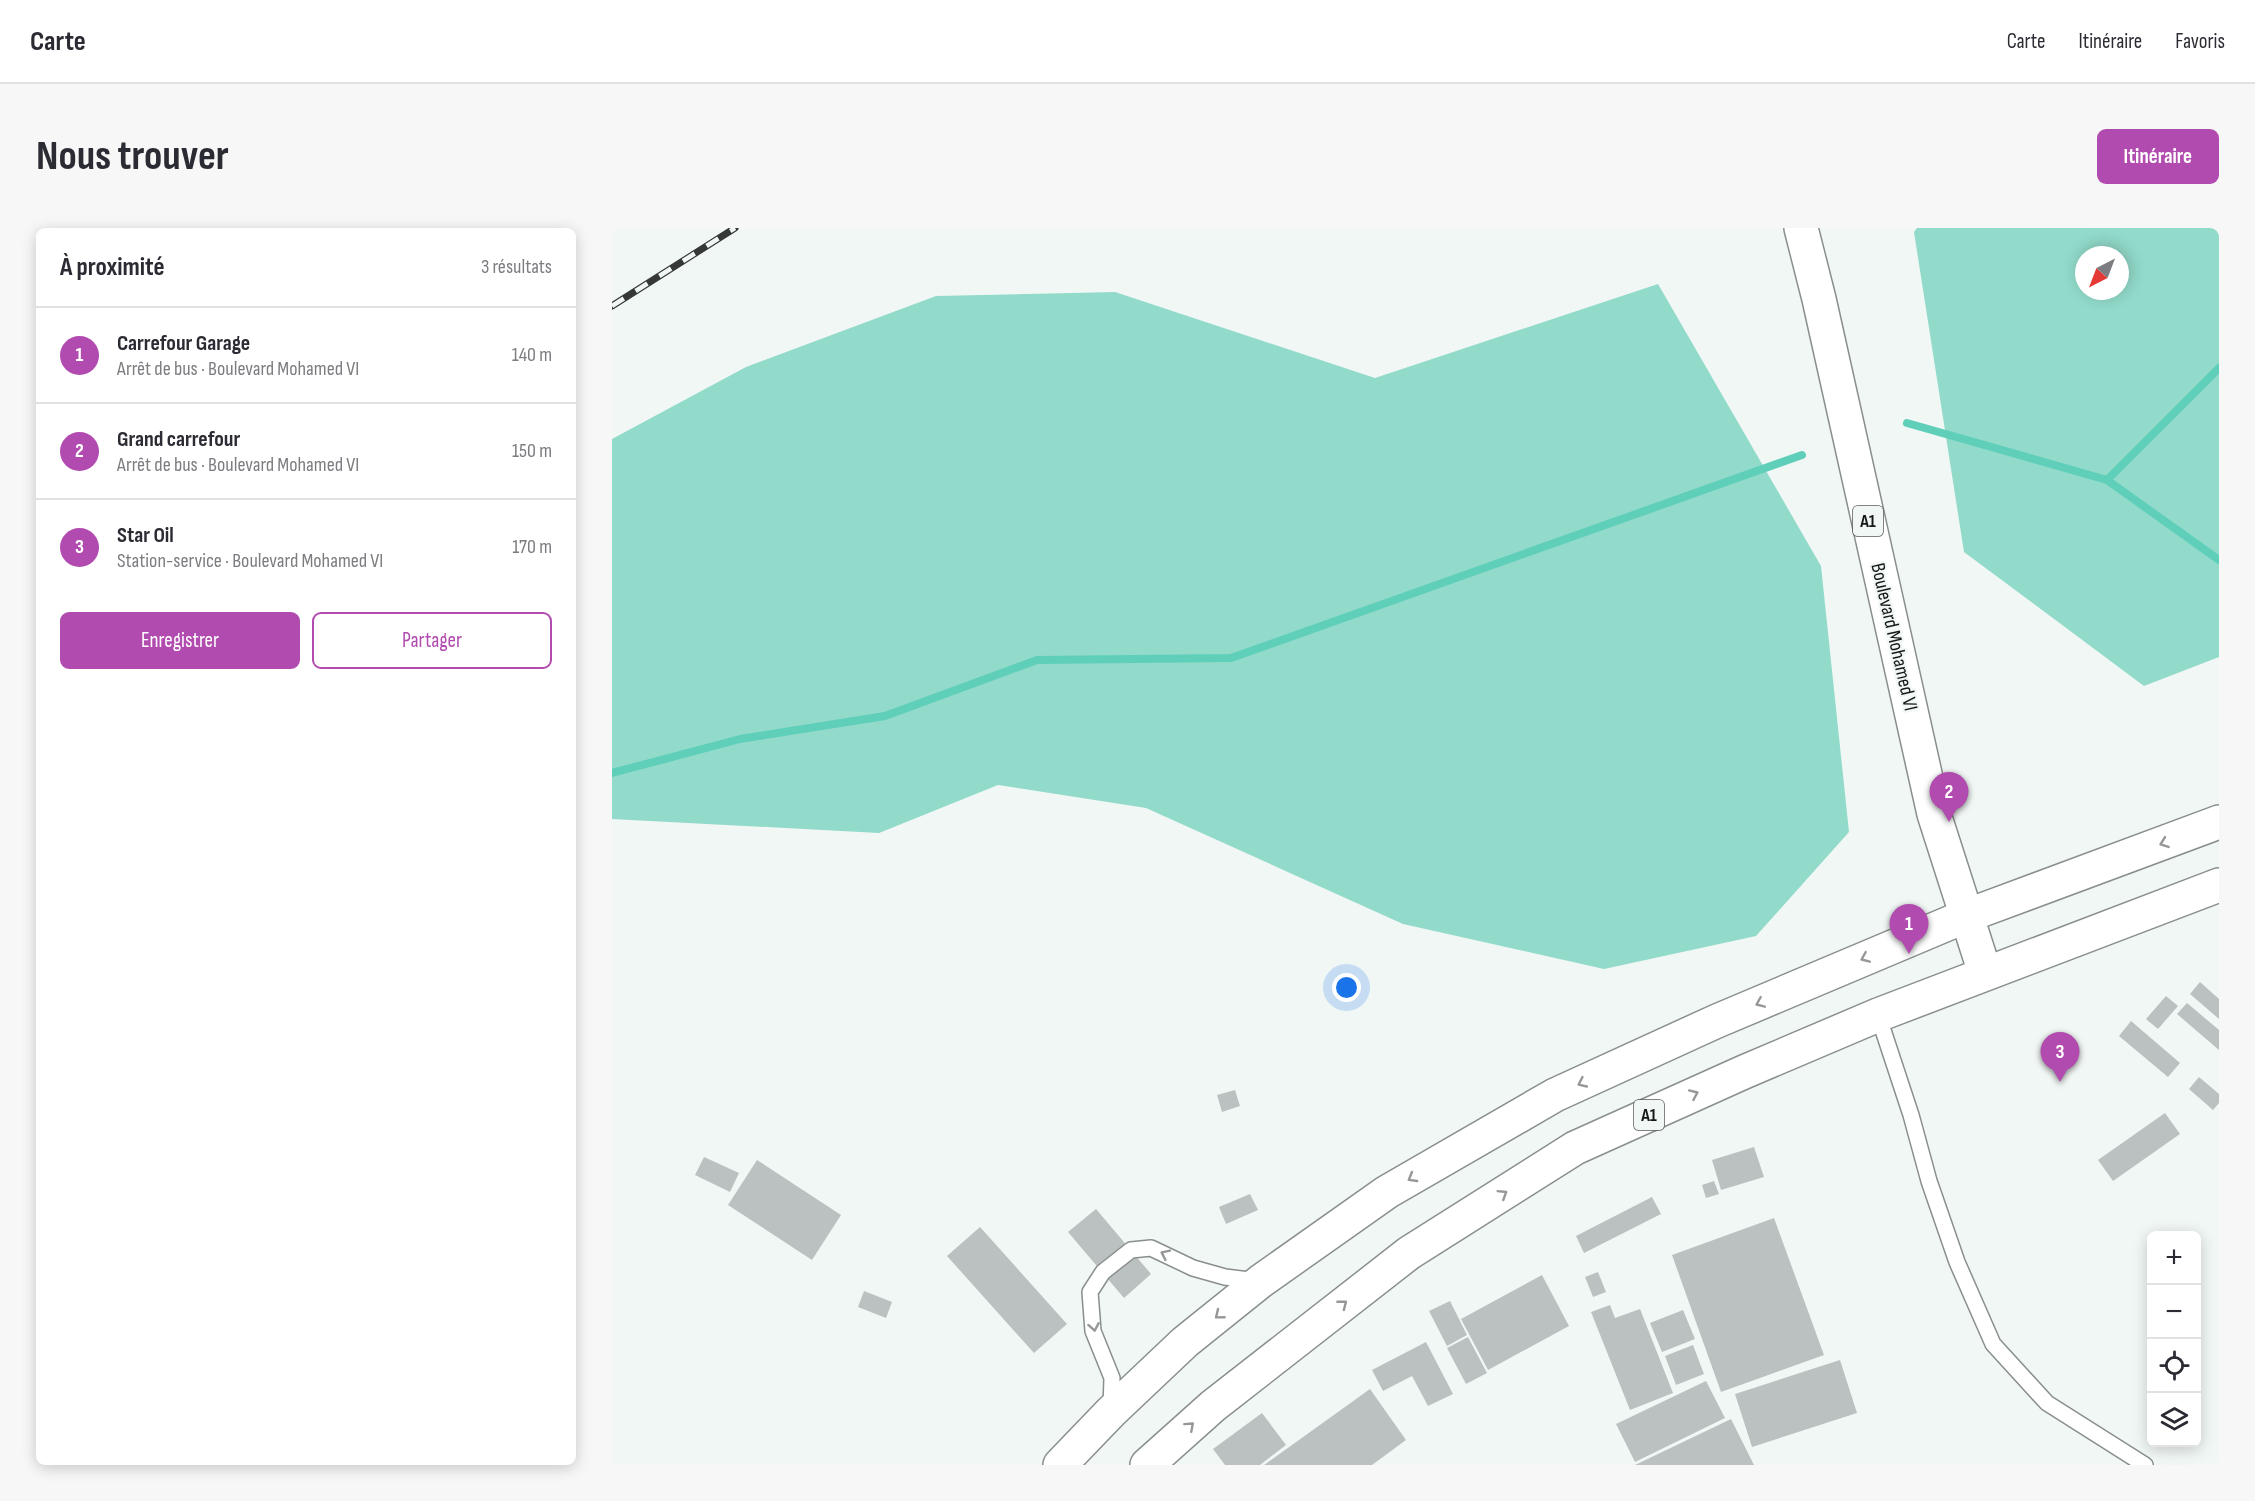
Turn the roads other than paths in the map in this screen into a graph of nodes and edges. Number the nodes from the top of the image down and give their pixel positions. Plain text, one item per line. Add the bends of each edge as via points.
1 (1801, 228) edge
2 (2219, 822) edge
3 (2219, 885) edge
4 (1966, 916) junction
5 (1984, 973) junction
6 (1878, 1015) junction
7 (1261, 1281) junction
8 (1111, 1412) junction
9 (1060, 1465) edge
10 (1147, 1465) edge
11 (2145, 1465) edge

1 - 4 main road, Boulevard Mohamed VI / A1 via 1934,814
2 -> 4 main road
3 - 5 main road, A1
4 - 5 main road, Boulevard Mohamed VI / A1
4 -> 7 main road via 1716,1021 1555,1095 1387,1192
5 - 6 main road, A1
10 -> 6 main road, A1 via 1213,1406 1409,1253 1575,1148
6 - 11 lane via 1929,1181 1993,1344 2047,1403
7 -> 8 main road via 1185,1342
7 -> 8 lane via 1225,1278 1151,1248 1131,1250 1102,1272 1090,1292 1093,1331 1112,1378
8 - 9 main road

